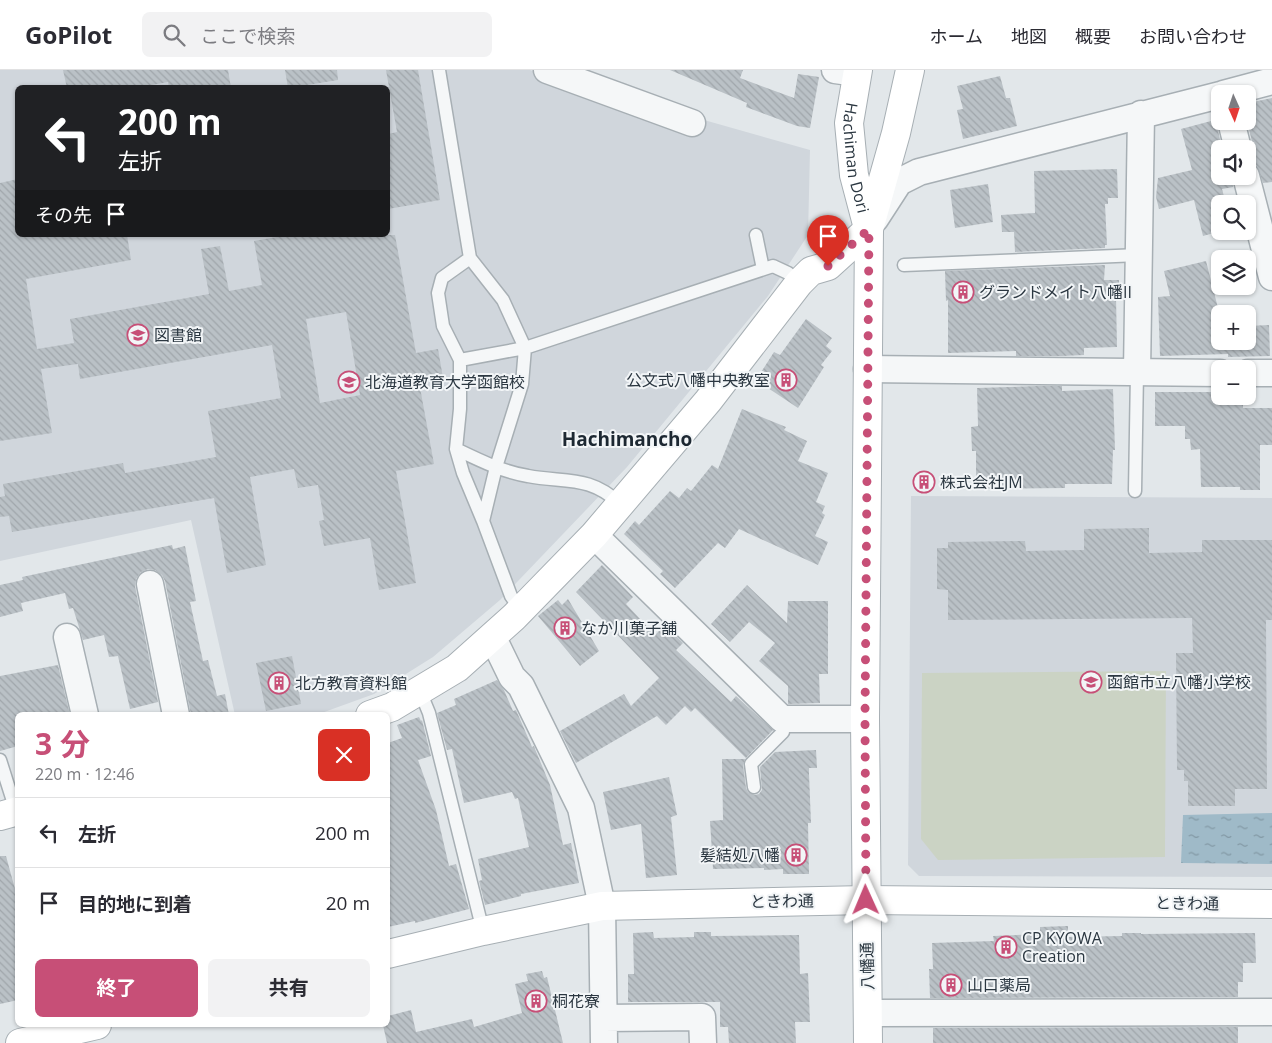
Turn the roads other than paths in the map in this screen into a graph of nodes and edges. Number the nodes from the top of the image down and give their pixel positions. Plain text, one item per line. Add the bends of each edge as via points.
1 (439, 70) edge
2 (547, 70) edge
3 (910, 70) edge
4 (850, 71) edge
5 (1272, 81) edge
6 (1256, 85) edge
7 (1211, 97) edge
8 (1141, 114) junction
9 (692, 123) dead end
10 (1248, 185) edge
11 (869, 229) junction
12 (756, 235) dead end
13 (1139, 255) junction
14 (470, 258) junction
15 (904, 265) dead end
16 (763, 269) junction
17 (1272, 277) edge
18 (799, 283) junction
19 (525, 348) junction
20 (460, 360) junction
21 (867, 369) junction
22 (1137, 372) junction
23 (1211, 373) edge
24 (1256, 373) edge
25 (1272, 373) edge
26 (456, 449) junction
27 (496, 467) junction
28 (1135, 491) dead end
29 (620, 504) junction
30 (483, 521) junction
31 (594, 535) junction
32 (150, 584) dead end
33 (521, 610) junction
34 (67, 637) dead end
35 (493, 638) junction
36 (420, 691) junction
37 (84, 712) edge
38 (175, 712) edge
39 (378, 712) edge
40 (782, 719) junction
41 (865, 719) junction
42 (0, 760) edge
43 (754, 787) dead end
44 (11, 813) edge
45 (866, 900) junction
46 (1272, 904) edge
47 (602, 906) junction
48 (483, 931) junction
49 (390, 954) edge
50 (1272, 1012) edge
51 (868, 1013) junction
52 (604, 1030) edge
53 (81, 1031) edge
54 (20, 1043) edge
55 (702, 1043) edge
56 (868, 1043) edge

1 - 14 lane
2 - 9 street
3 - 11 street, Hachiman Dori
4 - 11 street, Hachiman Dori via 849,123 854,174
5 - 6 street
7 - 8 street
8 - 11 street via 919,172 899,182
8 - 13 street
10 - 17 street
11 - 18 street via 828,266 811,271
11 - 21 street, 八幡通
12 - 16 lane
13 - 15 lane
13 - 22 street
14 - 19 lane via 503,300
14 - 20 lane via 442,278 438,293 442,326
16 - 18 lane via 773,266 788,272
16 - 19 lane
18 - 29 street via 708,401
19 - 20 lane
19 - 27 lane via 522,384
20 - 26 lane
21 - 22 street
21 - 41 street, 八幡通
22 - 23 street
22 - 28 lane
24 - 25 street
26 - 27 lane
26 - 30 lane
27 - 29 lane via 527,476 576,481 597,487
27 - 30 lane
29 - 31 street
30 - 33 lane via 511,596
31 - 33 street
31 - 40 street
32 - 38 street
33 - 35 street
34 - 37 street
35 - 36 street via 457,668
35 - 47 street via 512,677 521,686 581,808
36 - 39 street
36 - 48 lane via 429,713
40 - 41 street
40 - 43 lane via 783,732 751,764
41 - 45 street, 八幡通
42 - 44 lane via 12,798
45 - 46 street, ときわ通
45 - 47 street, ときわ通
45 - 51 street, 八幡通
47 - 48 street, ときわ通
47 - 52 street
48 - 49 street, ときわ通
50 - 51 street
51 - 56 street, 八幡通
52 - 55 street via 702,1017
53 - 54 street

